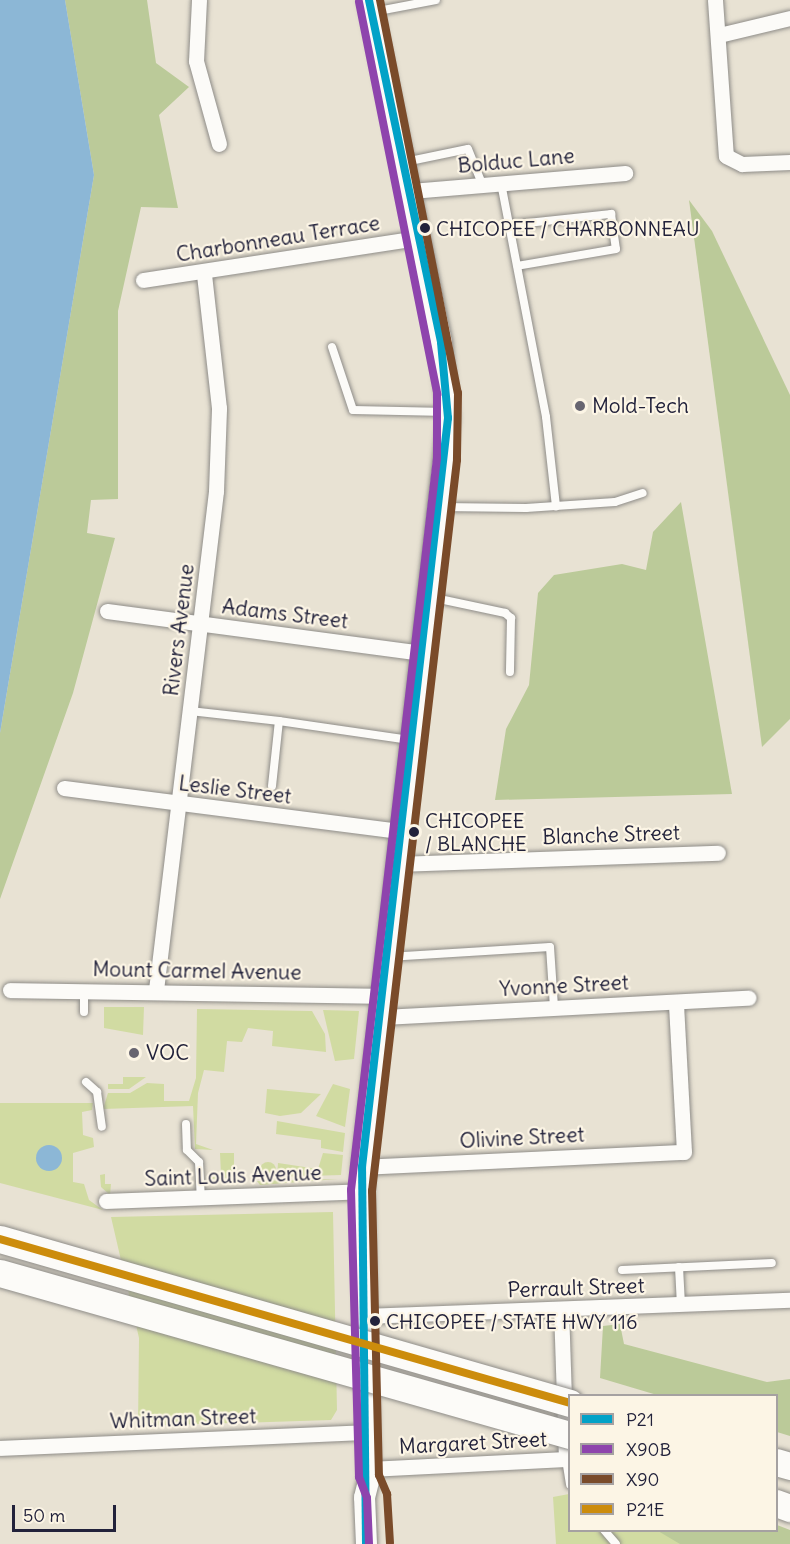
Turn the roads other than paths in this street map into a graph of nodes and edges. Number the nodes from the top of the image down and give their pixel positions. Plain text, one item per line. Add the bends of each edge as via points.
1 (199, 0) edge
2 (436, 0) edge
3 (715, 0) edge
4 (370, 6) edge
5 (790, 18) edge
6 (719, 35) junction
7 (219, 144) dead end
8 (404, 162) junction
9 (790, 162) edge
10 (625, 173) dead end
11 (501, 183) junction
12 (482, 184) junction
13 (411, 191) junction
14 (509, 225) junction
15 (419, 238) junction
16 (517, 266) junction
17 (204, 274) junction
18 (143, 280) dead end
19 (332, 347) dead end
20 (448, 412) junction
21 (643, 493) dead end
22 (556, 506) junction
23 (439, 507) junction
24 (428, 597) junction
25 (107, 611) dead end
26 (200, 625) junction
27 (422, 653) junction
28 (510, 672) dead end
29 (190, 711) junction
30 (279, 721) junction
31 (411, 740) junction
32 (273, 786) dead end
33 (64, 788) dead end
34 (178, 804) junction
35 (401, 831) junction
36 (718, 853) dead end
37 (397, 864) junction
38 (386, 957) junction
39 (10, 990) dead end
40 (84, 990) junction
41 (156, 990) junction
42 (749, 998) dead end
43 (676, 1002) junction
44 (382, 1006) junction
45 (554, 1007) junction
46 (84, 1012) dead end
47 (86, 1082) dead end
48 (186, 1124) dead end
49 (102, 1127) dead end
50 (363, 1167) junction
51 (361, 1191) junction
52 (201, 1199) junction
53 (106, 1201) dead end
54 (0, 1239) edge
55 (772, 1263) dead end
56 (679, 1267) junction
57 (622, 1270) dead end
58 (0, 1273) edge
59 (790, 1300) edge
60 (681, 1306) junction
61 (561, 1309) junction
62 (364, 1316) junction
63 (568, 1402) edge
64 (368, 1432) junction
65 (567, 1446) edge
66 (0, 1448) edge
67 (369, 1473) junction
68 (606, 1532) edge
69 (366, 1544) edge
70 (380, 1544) edge
71 (616, 1544) edge

1 - 7 street via 196,61
2 - 4 lane
3 - 6 street
4 - 8 main road
5 - 6 street
6 - 9 street via 726,156 742,164
8 - 12 lane via 468,149
8 - 13 main road
10 - 11 street, Bolduc Lane
11 - 12 street, Bolduc Lane
11 - 14 lane
12 - 13 street, Bolduc Lane
13 - 15 main road
14 - 16 lane
14 - 16 lane via 611,214 616,249
15 - 17 street, Charbonneau Terrace
15 - 20 main road via 441,342
16 - 22 lane via 546,417
17 - 18 street, Charbonneau Terrace
17 - 26 street, Rivers Avenue via 219,408 216,491
19 - 20 lane via 353,410
20 - 23 main road
21 - 22 lane via 615,502
22 - 23 lane
23 - 24 main road
24 - 27 main road
24 - 28 lane via 505,613 511,618
25 - 26 street, Adams Street
26 - 27 street, Adams Street
26 - 29 street, Rivers Avenue
27 - 31 main road
29 - 30 lane
29 - 34 street, Rivers Avenue
30 - 31 lane
30 - 32 lane
31 - 35 main road
33 - 34 street, Leslie Street
34 - 35 street, Leslie Street
34 - 41 street, Rivers Avenue
35 - 37 main road
36 - 37 street, Blanche Street
37 - 38 main road
38 - 44 main road
38 - 45 lane via 550,947
39 - 40 street, Mount Carmel Avenue
40 - 41 street, Mount Carmel Avenue
40 - 46 lane
41 - 44 street, Mount Carmel Avenue
42 - 43 street, Yvonne Street
43 - 45 street, Yvonne Street
43 - 50 street, Olivine Street via 684,1152
44 - 45 street, Yvonne Street
44 - 50 main road
47 - 49 lane via 98,1092
48 - 52 lane via 187,1150 199,1162
50 - 51 main road
51 - 52 street, Saint Louis Avenue
51 - 62 main road
52 - 53 street, Saint Louis Avenue
54 - 63 highway, bridge
55 - 56 lane
56 - 57 lane
56 - 60 lane
58 - 65 highway, bridge
59 - 60 street, Perrault Street
60 - 61 street, Perrault Street
61 - 62 street, Perrault Street
61 - 65 street
62 - 64 main road
64 - 66 street, Whitman Street
64 - 67 main road
65 - 67 street, Margaret Street
67 - 69 main road via 364,1497
67 - 70 main road via 377,1496
68 - 71 lane

